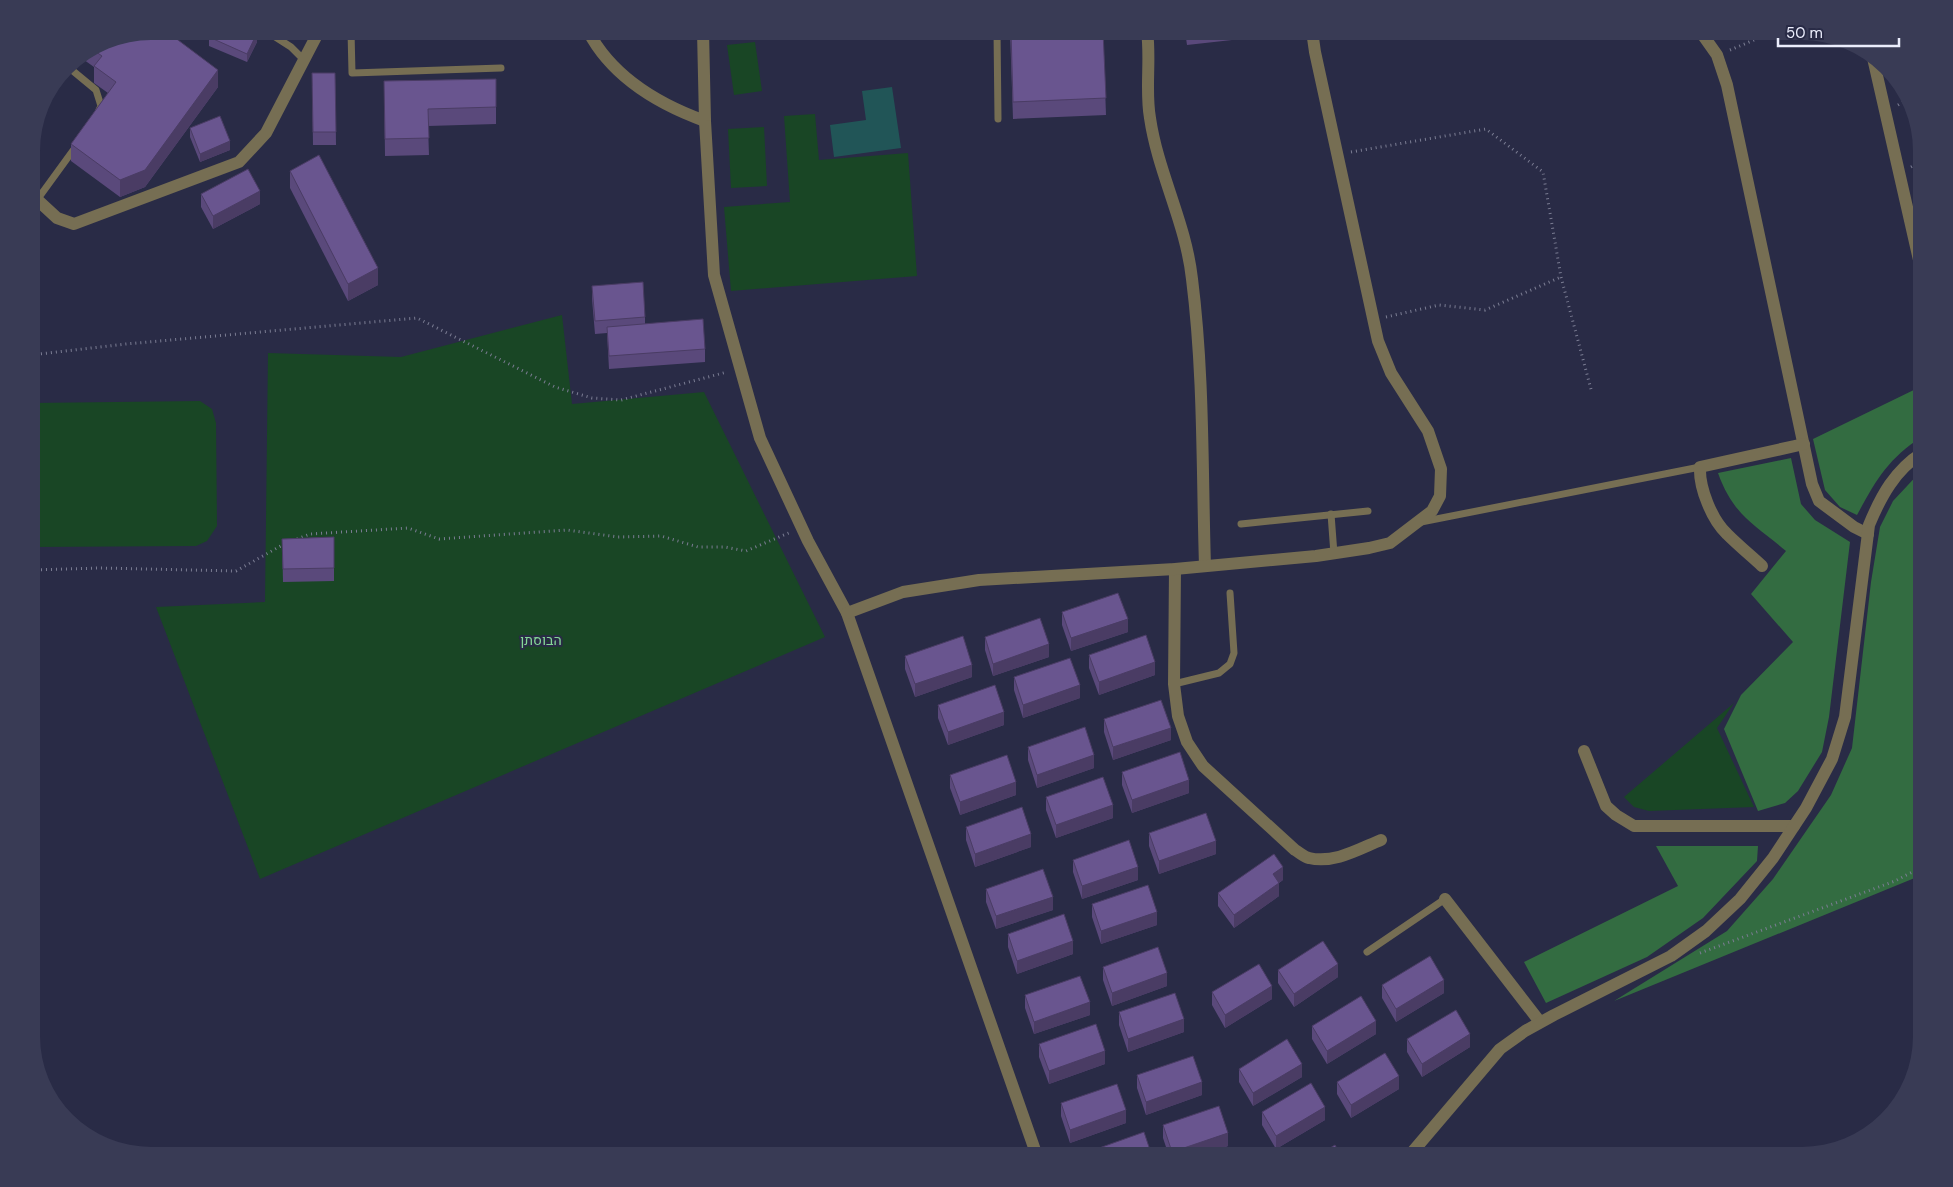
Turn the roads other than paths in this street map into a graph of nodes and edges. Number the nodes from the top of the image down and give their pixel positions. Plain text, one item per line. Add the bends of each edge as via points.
1 (280, 40) edge
2 (314, 40) edge
3 (351, 40) edge
4 (594, 40) edge
5 (703, 40) edge
6 (997, 40) edge
7 (1147, 40) edge
8 (1313, 40) edge
9 (1706, 40) edge
10 (304, 60) junction
11 (1875, 67) edge
12 (501, 68) dead end
13 (73, 71) edge
14 (998, 119) dead end
15 (94, 120) edge
16 (705, 121) junction
17 (83, 136) edge
18 (40, 191) edge
19 (40, 205) edge
20 (1913, 234) edge
21 (1804, 444) junction
22 (1913, 458) edge
23 (1700, 467) junction
24 (1368, 510) dead end
25 (1331, 514) junction
26 (1418, 523) junction
27 (1241, 524) dead end
28 (1868, 534) junction
29 (1334, 554) junction
30 (1206, 566) junction
31 (1762, 566) dead end
32 (1175, 569) junction
33 (1230, 593) dead end
34 (847, 613) junction
35 (1174, 684) junction
36 (1584, 751) dead end
37 (1794, 826) junction
38 (1381, 840) dead end
39 (1445, 899) joint
40 (1367, 952) dead end
41 (1540, 1022) junction
42 (1034, 1147) edge
43 (1417, 1147) edge

1 - 10 lane
2 - 10 street
3 - 12 lane via 352,73
4 - 16 street via 610,62 635,86
5 - 16 street
6 - 14 lane
7 - 30 street via 1149,117 1159,161 1183,233 1192,276 1198,338
8 - 26 street via 1378,341 1391,372 1428,431 1441,469 1440,496 1432,511
9 - 21 street via 1717,55 1727,86
10 - 19 street via 266,133 239,162 74,224 57,218
11 - 20 street
13 - 15 lane via 96,90 101,106
16 - 34 street via 714,275 739,368 760,438
17 - 18 lane
21 - 23 street
21 - 28 street via 1819,501
22 - 28 street via 1880,498
23 - 26 lane
23 - 31 street via 1699,480 1706,500 1725,533
24 - 25 lane
25 - 27 lane
25 - 29 lane
26 - 29 street via 1390,543
28 - 37 street via 1845,717 1832,759
29 - 30 street
30 - 32 street
32 - 34 street via 979,580 903,592
32 - 35 street
33 - 35 lane via 1234,653 1230,664 1218,673
34 - 42 street
35 - 38 street via 1178,716 1187,742 1203,766 1295,850 1308,858 1327,859
36 - 37 street via 1606,806 1634,826
37 - 41 street via 1740,899 1706,931 1671,956
39 - 40 lane
39 - 41 street
41 - 43 street via 1500,1048

